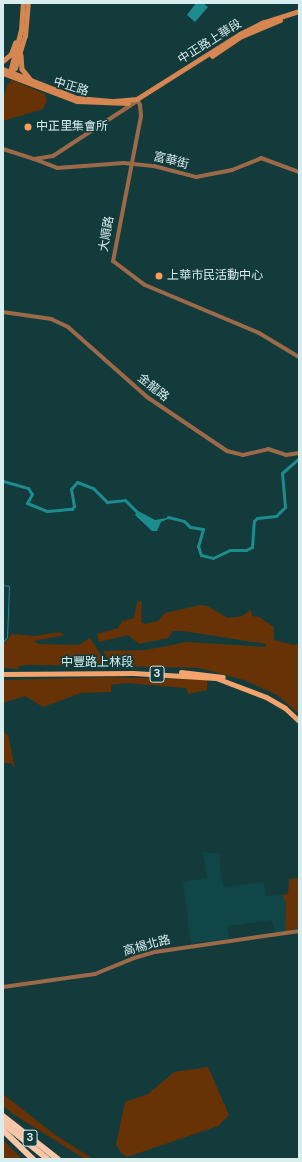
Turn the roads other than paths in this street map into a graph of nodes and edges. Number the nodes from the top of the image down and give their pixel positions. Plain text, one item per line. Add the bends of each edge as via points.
1 (23, 3) edge
2 (28, 3) edge
3 (299, 12) edge
4 (23, 14) junction
5 (25, 36) junction
6 (3, 61) edge
7 (3, 69) edge
8 (10, 72) junction
9 (3, 73) edge
10 (34, 82) junction
11 (137, 100) junction
12 (3, 149) edge
13 (34, 159) junction
14 (131, 164) junction
15 (299, 172) edge
16 (3, 312) edge
17 (299, 357) edge
18 (299, 453) edge
19 (3, 671) edge
20 (3, 674) edge
21 (261, 693) junction
22 (299, 717) edge
23 (299, 721) edge
24 (299, 931) edge
25 (3, 988) edge
26 (3, 1116) edge
27 (3, 1123) edge
28 (3, 1130) edge
29 (13, 1139) junction
30 (35, 1141) junction
31 (33, 1159) edge
32 (38, 1159) edge
33 (48, 1159) edge
34 (58, 1159) edge
35 (63, 1159) edge

1 - 4 main road
2 - 5 main road
3 - 11 main road, 中正路上華段 via 262,22
4 - 6 main road via 11,54
4 - 8 main road
5 - 8 main road via 15,68
5 - 10 main road via 21,65 25,74
7 - 8 main road, 中正路
8 - 10 main road, 中正路
9 - 11 main road, 中正路 via 76,101 113,104
10 - 11 main road, 中正路 via 86,100
11 - 13 street via 59,152
11 - 14 street, 大順路 via 141,116
12 - 13 street, 富華街
13 - 14 street, 富華街 via 57,168
14 - 15 street, 富華街 via 154,166 196,177 232,170 261,158
14 - 17 street, 大順路 via 113,261 145,285 259,333
16 - 18 street, 金龍路 via 51,319 68,327 133,385 224,450 242,455 268,449 286,455
19 - 21 main road, 中豐路上林段 / 3 via 132,670 207,674 227,678
20 - 21 main road, 中豐路上林段 / 3 via 133,673 214,678
21 - 22 main road, 中豐路上林段 / 3 via 281,701
21 - 23 main road, 中豐路上林段 / 3 via 285,708
24 - 25 street, 高楊北路 via 167,950 134,958 95,974
26 - 30 highway, 3
27 - 33 highway, 3
28 - 29 highway
29 - 31 highway
29 - 32 highway
30 - 34 highway, 3
30 - 35 highway

